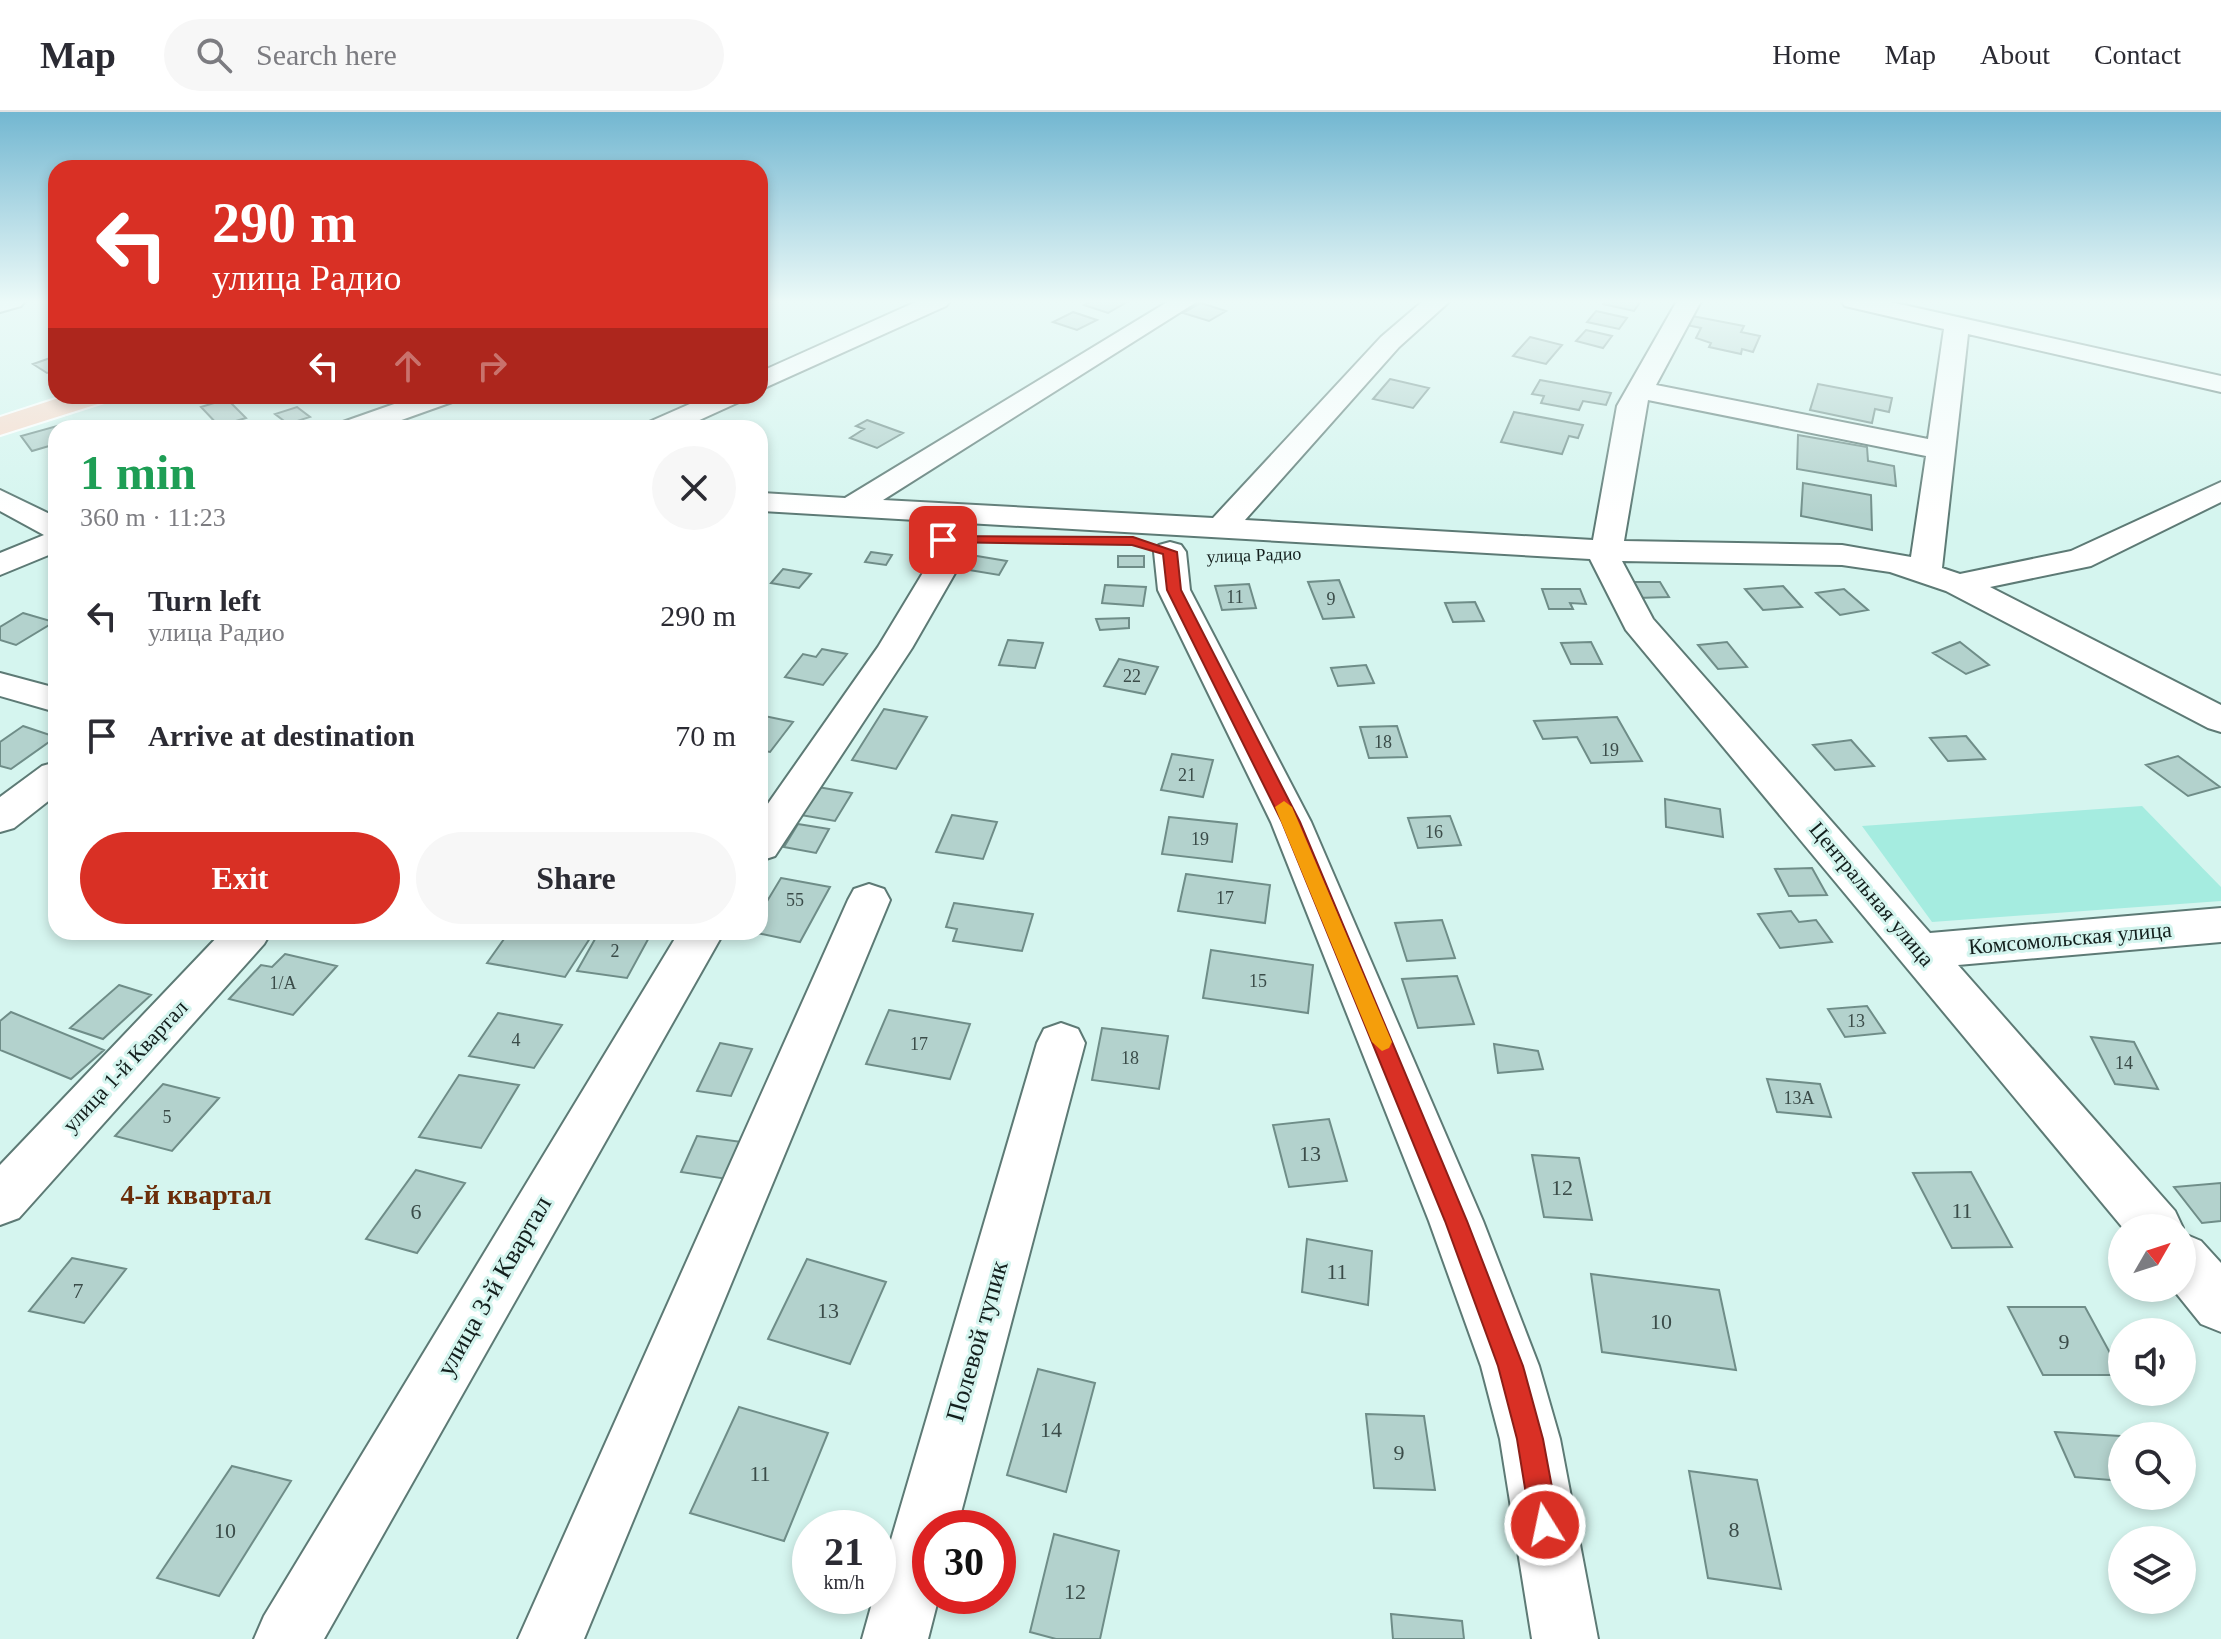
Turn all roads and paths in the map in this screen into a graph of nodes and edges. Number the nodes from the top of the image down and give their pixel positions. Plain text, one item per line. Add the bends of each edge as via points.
1 (1070, 372) edge
2 (1362, 372) edge
3 (1649, 372) edge
4 (1950, 372) edge
5 (2170, 372) edge
6 (2221, 384) edge
7 (1639, 390) junction
8 (48, 402) edge
9 (69, 404) edge
10 (420, 404) edge
11 (712, 404) edge
12 (0, 417) edge
13 (376, 420) edge
14 (677, 420) edge
15 (0, 426) edge
16 (1940, 450) junction
17 (2221, 491) edge
18 (0, 499) edge
19 (768, 503) edge
20 (849, 508) junction
21 (48, 525) edge
22 (768, 526) edge
23 (958, 540) junction
24 (48, 544) edge
25 (1199, 549) junction
26 (1607, 556) junction
27 (0, 565) edge
28 (1925, 571) junction
29 (1958, 584) junction
30 (0, 684) edge
31 (48, 698) edge
32 (2221, 720) edge
33 (48, 781) edge
34 (0, 818) edge
35 (768, 834) edge
36 (869, 900) dead end
37 (2221, 925) edge
38 (242, 940) edge
39 (697, 940) edge
40 (1920, 951) junction
41 (1061, 1043) dead end
42 (0, 1201) edge
43 (2144, 1214) edge
44 (2196, 1276) edge
45 (2221, 1305) edge
46 (287, 1639) edge
47 (551, 1639) edge
48 (895, 1639) edge
49 (1565, 1639) edge

1 - 20 street
2 - 25 street
3 - 7 street
4 - 16 street
5 - 6 street
7 - 16 street
7 - 26 street via 1631,406
8 - 12 main road
9 - 15 main road
10 - 13 street
11 - 14 street
16 - 28 street
17 - 29 street via 2080,559
18 - 21 street
19 - 20 street
20 - 25 street
22 - 23 street, улица Радио
23 - 25 street, улица Радио via 1133,541
23 - 35 street via 895,648
24 - 27 street
25 - 26 street, улица Радио
25 - 49 street via 1174,590 1291,822 1456,1221 1510,1366 1530,1439
26 - 28 street, улица Радио via 1842,555
26 - 40 street, Центральная улица via 1638,623
28 - 29 street, улица Радио
29 - 32 street, улица Радио
30 - 31 street
33 - 34 street
36 - 47 street
37 - 40 street, Комсомольская улица
38 - 42 street, улица 1-й Квартал
39 - 46 street, улица 3-й Квартал
40 - 43 street, Центральная улица
41 - 48 street, Полевой тупик
44 - 45 street

